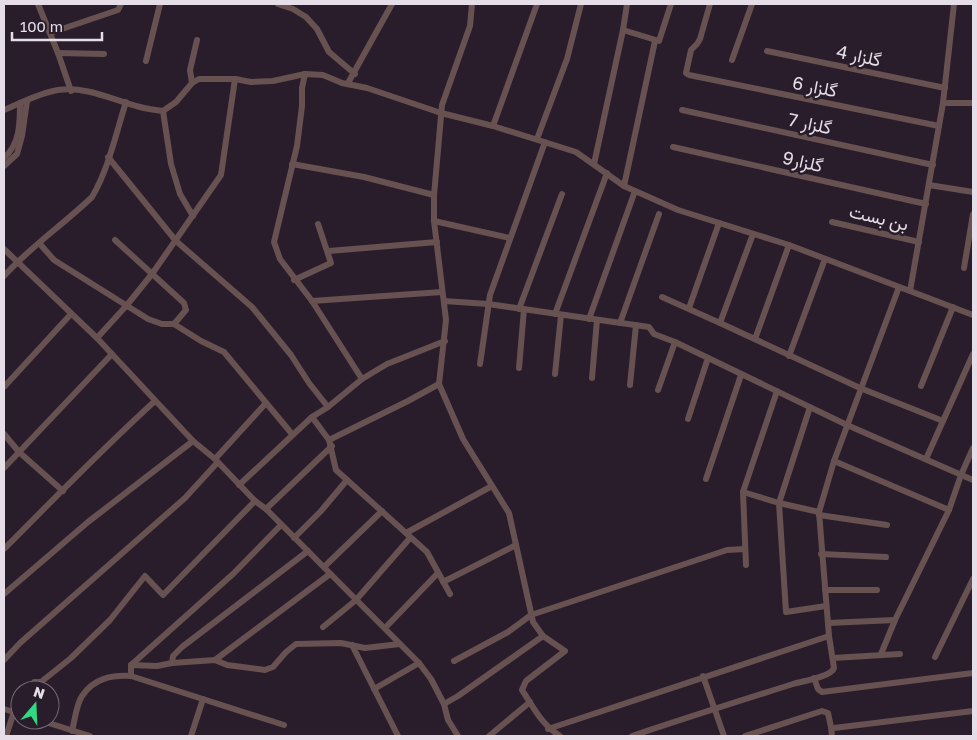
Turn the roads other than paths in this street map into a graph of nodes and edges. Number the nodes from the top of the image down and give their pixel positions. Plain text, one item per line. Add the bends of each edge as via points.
1 (38, 4) edge
2 (121, 4) edge
3 (160, 4) edge
4 (278, 4) edge
5 (392, 4) edge
6 (472, 4) edge
7 (537, 4) edge
8 (582, 4) edge
9 (627, 4) edge
10 (671, 4) edge
11 (710, 4) edge
12 (752, 4) edge
13 (954, 4) edge
14 (623, 30) junction
15 (50, 33) junction
16 (197, 40) dead end
17 (654, 41) junction
18 (767, 51) dead end
19 (58, 53) junction
20 (104, 54) dead end
21 (732, 60) dead end
22 (146, 61) dead end
23 (305, 74) junction
24 (355, 74) junction
25 (235, 79) junction
26 (192, 83) junction
27 (348, 83) junction
28 (945, 88) junction
29 (71, 91) junction
30 (27, 100) junction
31 (126, 102) junction
32 (20, 103) junction
33 (943, 103) junction
34 (973, 103) edge
35 (4, 110) edge
36 (682, 110) dead end
37 (162, 111) junction
38 (441, 113) junction
39 (493, 126) junction
40 (939, 126) junction
41 (537, 139) junction
42 (545, 142) junction
43 (673, 147) dead end
44 (108, 157) junction
45 (4, 158) edge
46 (292, 164) junction
47 (594, 164) junction
48 (933, 165) junction
49 (4, 166) edge
50 (607, 173) junction
51 (929, 185) junction
52 (624, 186) junction
53 (635, 191) junction
54 (973, 192) edge
55 (562, 194) dead end
56 (434, 195) junction
57 (926, 204) junction
58 (659, 214) dead end
59 (973, 214) edge
60 (193, 216) junction
61 (434, 221) junction
62 (832, 222) dead end
63 (719, 223) junction
64 (318, 224) dead end
65 (753, 234) junction
66 (510, 238) junction
67 (115, 240) dead end
68 (176, 241) junction
69 (437, 242) junction
70 (919, 242) junction
71 (40, 244) junction
72 (790, 245) junction
73 (4, 249) edge
74 (329, 252) junction
75 (825, 259) junction
76 (16, 262) junction
77 (964, 268) dead end
78 (152, 274) junction
79 (4, 276) edge
80 (294, 280) junction
81 (899, 287) junction
82 (910, 291) junction
83 (442, 292) junction
84 (662, 297) dead end
85 (312, 301) junction
86 (444, 301) junction
87 (488, 304) junction
88 (127, 305) junction
89 (953, 307) junction
90 (689, 308) junction
91 (522, 309) junction
92 (71, 314) junction
93 (558, 314) junction
94 (973, 315) edge
95 (589, 319) junction
96 (597, 320) junction
97 (720, 322) junction
98 (620, 323) junction
99 (174, 324) junction
100 (636, 325) junction
101 (97, 338) junction
102 (755, 339) junction
103 (444, 340) junction
104 (674, 342) junction
105 (112, 354) junction
106 (973, 354) edge
107 (789, 356) junction
108 (708, 358) junction
109 (480, 364) dead end
110 (519, 368) dead end
111 (555, 374) dead end
112 (741, 374) junction
113 (592, 378) dead end
114 (362, 379) junction
115 (438, 384) junction
116 (630, 386) dead end
117 (921, 386) dead end
118 (4, 387) edge
119 (860, 388) junction
120 (658, 390) dead end
121 (777, 391) junction
122 (155, 401) junction
123 (266, 403) junction
124 (328, 406) junction
125 (810, 407) junction
126 (312, 417) junction
127 (688, 419) dead end
128 (943, 421) junction
129 (847, 424) junction
130 (4, 434) edge
131 (292, 434) junction
132 (193, 440) junction
133 (330, 443) junction
134 (973, 448) edge
135 (19, 452) junction
136 (926, 459) junction
137 (216, 461) junction
138 (834, 461) junction
139 (4, 468) edge
140 (961, 475) junction
141 (706, 479) dead end
142 (347, 480) junction
143 (973, 480) edge
144 (239, 485) junction
145 (492, 486) junction
146 (63, 491) junction
147 (743, 492) junction
148 (255, 501) junction
149 (779, 503) junction
150 (266, 509) junction
151 (382, 510) junction
152 (949, 510) junction
153 (819, 514) junction
154 (887, 524) dead end
155 (281, 525) junction
156 (408, 536) junction
157 (294, 538) junction
158 (516, 545) junction
159 (4, 549) edge
160 (745, 549) junction
161 (308, 551) junction
162 (822, 554) junction
163 (886, 556) dead end
164 (746, 565) dead end
165 (324, 567) junction
166 (438, 573) junction
167 (330, 574) junction
168 (973, 579) edge
169 (443, 582) junction
170 (825, 590) junction
171 (877, 590) dead end
172 (4, 594) edge
173 (450, 594) dead end
174 (356, 600) junction
175 (826, 606) junction
176 (531, 615) junction
177 (895, 620) junction
178 (828, 623) junction
179 (323, 627) dead end
180 (385, 628) junction
181 (543, 636) junction
182 (829, 636) junction
183 (400, 644) junction
184 (352, 645) junction
185 (881, 654) junction
186 (900, 654) dead end
187 (935, 657) dead end
188 (833, 658) junction
189 (4, 660) edge
190 (215, 660) junction
191 (454, 661) dead end
192 (172, 663) junction
193 (419, 663) junction
194 (131, 665) junction
195 (973, 673) edge
196 (132, 676) junction
197 (703, 676) junction
198 (814, 678) junction
199 (44, 680) edge
200 (374, 689) junction
201 (203, 699) junction
202 (530, 702) junction
203 (444, 704) junction
204 (715, 709) junction
205 (973, 710) edge
206 (284, 725) dead end
207 (60, 727) edge
208 (831, 727) junction
209 (548, 729) junction
210 (72, 731) junction
211 (90, 736) edge
212 (192, 736) edge
213 (398, 736) edge
214 (458, 736) edge
215 (489, 736) edge
216 (560, 736) edge
217 (632, 736) edge
218 (724, 736) edge
219 (745, 736) edge
220 (832, 736) edge

1 - 15 street
2 - 15 street via 118,10
3 - 22 street
4 - 24 street via 306,17 317,29 328,52
5 - 24 street
6 - 38 street via 470,26
7 - 39 street
8 - 41 street via 567,59
9 - 14 street
10 - 17 street via 661,38
11 - 40 street, گلزار 6 via 686,73 726,84
12 - 21 street
13 - 28 street
14 - 17 street
14 - 47 street
15 - 19 street
16 - 26 street via 190,70
17 - 52 street
18 - 28 street, گلزار 4
19 - 20 street
19 - 29 street
23 - 25 street via 272,81
23 - 27 street via 323,75
23 - 46 street
24 - 27 street
25 - 26 street via 199,79
25 - 60 street via 221,175
26 - 37 street via 176,102
27 - 38 street
28 - 33 street
29 - 30 street via 59,90
29 - 31 street via 79,90
30 - 32 street
30 - 49 street via 17,154
31 - 37 street
31 - 44 street
32 - 35 street
32 - 45 street via 17,138
33 - 34 street
33 - 40 street
36 - 48 street, گلزار 7
37 - 60 street via 171,164 180,194
38 - 39 street
38 - 56 street
39 - 41 street
40 - 48 street
41 - 42 street
42 - 47 street via 576,152
42 - 66 street
43 - 57 street, گلزار9
44 - 68 street
44 - 71 street via 92,197
46 - 56 street via 364,177
46 - 80 street via 274,242 280,259
47 - 50 street
48 - 51 street
50 - 52 street
50 - 93 street
51 - 54 street
51 - 57 street
52 - 53 street
53 - 63 street
53 - 95 street
55 - 91 street
56 - 61 street
57 - 70 street
58 - 98 street
59 - 77 street
60 - 68 street
61 - 66 street
61 - 69 street
62 - 70 street, بن بست
63 - 65 street
63 - 90 street
64 - 74 street
65 - 72 street
65 - 97 street
66 - 87 street
67 - 78 street
68 - 78 street
68 - 124 street via 252,307
69 - 74 street
69 - 83 street
70 - 82 street
71 - 76 street
71 - 88 street via 54,260
72 - 75 street
72 - 102 street
73 - 76 street
74 - 80 street via 332,263
75 - 81 street
75 - 107 street
76 - 79 street
76 - 92 street
78 - 88 street
78 - 99 street via 186,307
80 - 85 street
81 - 82 street
81 - 119 street
82 - 89 street
83 - 85 street
83 - 86 street
84 - 90 street
85 - 114 street
86 - 87 street
86 - 103 street
87 - 91 street
87 - 109 street
88 - 99 street via 148,319
88 - 101 street
89 - 94 street
89 - 117 street
90 - 97 street
91 - 93 street
91 - 110 street
92 - 101 street
92 - 118 street
93 - 95 street
93 - 111 street
95 - 96 street
96 - 98 street
96 - 113 street
97 - 102 street
98 - 100 street
99 - 123 street via 201,342 224,352
100 - 104 street via 649,327 654,334
100 - 116 street
101 - 105 street
102 - 107 street
103 - 114 street via 387,364
103 - 115 street
104 - 108 street
104 - 120 street
105 - 122 street
105 - 135 street
106 - 128 street
107 - 119 street
108 - 112 street
108 - 127 street
112 - 121 street
112 - 141 street
114 - 124 street
115 - 133 street
115 - 145 street via 463,439
119 - 128 street
119 - 129 street
121 - 125 street
121 - 147 street
122 - 132 street
122 - 146 street
123 - 131 street
123 - 137 street
124 - 126 street
125 - 129 street
125 - 149 street
126 - 131 street
126 - 133 street
128 - 136 street
129 - 136 street
129 - 138 street
130 - 135 street
131 - 144 street
132 - 137 street
132 - 172 street via 81,528
133 - 142 street via 336,470
133 - 150 street
134 - 140 street
135 - 139 street
135 - 146 street
136 - 140 street
137 - 144 street
137 - 189 street via 185,498
138 - 152 street
138 - 153 street
140 - 143 street
140 - 152 street
142 - 151 street
142 - 157 street
144 - 148 street
145 - 156 street
145 - 158 street via 509,513
146 - 159 street
147 - 149 street
147 - 160 street
148 - 150 street
148 - 199 street via 163,595 145,576 110,620
149 - 153 street
149 - 175 street via 786,612
150 - 155 street
151 - 156 street
151 - 165 street
152 - 177 street
153 - 154 street
153 - 162 street
155 - 157 street
155 - 194 street via 233,574
156 - 166 street via 427,552
156 - 174 street
157 - 161 street
158 - 169 street
158 - 176 street
160 - 164 street
160 - 176 street via 727,550
161 - 165 street
161 - 192 street via 182,647 173,656
162 - 163 street
162 - 170 street
165 - 167 street
166 - 169 street
166 - 180 street
167 - 174 street
167 - 190 street
168 - 187 street
169 - 173 street
170 - 171 street
170 - 175 street
174 - 179 street
174 - 180 street
175 - 178 street
176 - 181 street
176 - 191 street via 508,632
177 - 178 street
177 - 185 street
178 - 182 street
180 - 183 street
181 - 202 street via 565,652 526,681 522,690
181 - 203 street
182 - 188 street
182 - 197 street
183 - 184 street via 365,648
183 - 193 street
184 - 190 street via 296,644 273,667 265,670 227,666
184 - 200 street
185 - 186 street
185 - 188 street
188 - 198 street via 833,672
190 - 192 street
192 - 194 street
193 - 200 street
193 - 203 street
194 - 196 street
195 - 198 street via 822,692
196 - 201 street
196 - 210 street via 109,676 96,681 82,696
197 - 204 street
197 - 209 street
198 - 204 street
200 - 213 street
201 - 206 street
201 - 212 street
202 - 209 street
202 - 215 street
203 - 214 street via 448,720
204 - 217 street
204 - 218 street
205 - 208 street
207 - 210 street
208 - 219 street via 828,713 822,711
208 - 220 street
209 - 216 street
210 - 211 street

